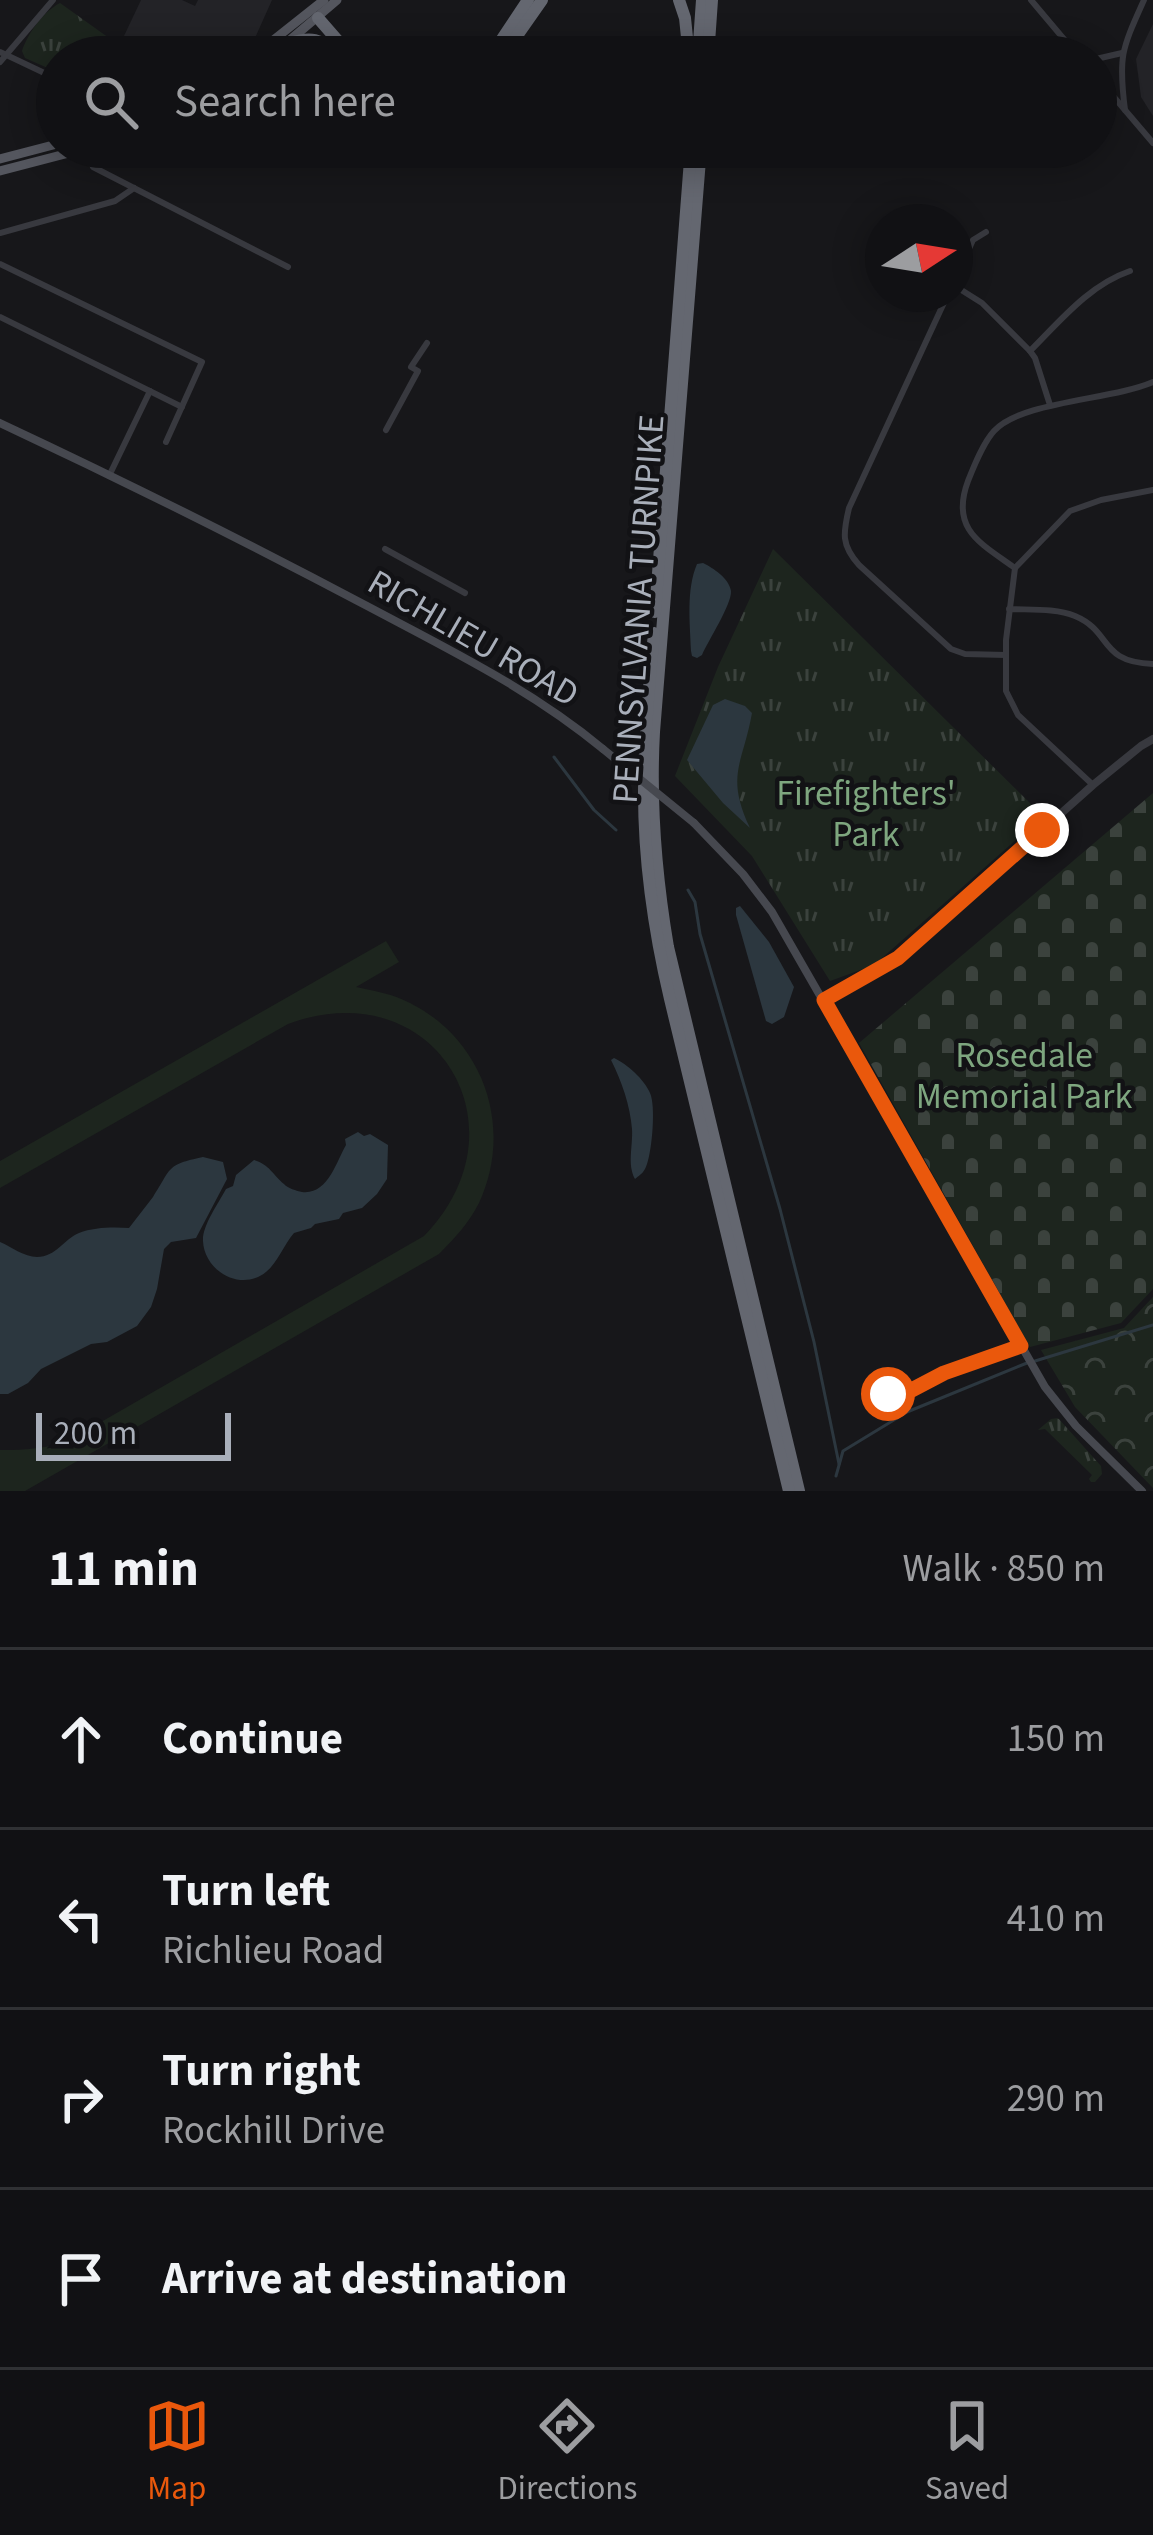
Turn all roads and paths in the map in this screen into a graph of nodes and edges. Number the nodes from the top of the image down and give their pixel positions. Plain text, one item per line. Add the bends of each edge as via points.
1 (52, 0) edge
2 (324, 0) edge
3 (337, 0) edge
4 (528, 0) edge
5 (542, 0) edge
6 (679, 0) edge
7 (702, 0) edge
8 (712, 0) edge
9 (1031, 0) edge
10 (1144, 0) edge
11 (313, 18) junction
12 (285, 36) edge
13 (296, 36) edge
14 (326, 36) edge
15 (331, 36) edge
16 (504, 36) edge
17 (517, 36) edge
18 (689, 36) edge
19 (696, 36) edge
20 (709, 36) edge
21 (1061, 36) edge
22 (1122, 53) junction
23 (1117, 54) edge
24 (2, 56) edge
25 (36, 70) edge
26 (1117, 101) edge
27 (1125, 110) junction
28 (1153, 143) edge
29 (36, 150) edge
30 (0, 159) edge
31 (36, 162) edge
32 (97, 168) edge
33 (688, 168) edge
34 (698, 168) edge
35 (0, 171) edge
36 (134, 188) junction
37 (986, 232) dead end
38 (0, 233) edge
39 (973, 240) edge
40 (0, 264) edge
41 (288, 267) dead end
42 (1130, 272) dead end
43 (973, 296) edge
44 (940, 312) edge
45 (0, 317) edge
46 (427, 344) dead end
47 (1030, 351) junction
48 (1153, 382) edge
49 (150, 391) junction
50 (182, 406) junction
51 (1050, 406) junction
52 (0, 423) edge
53 (386, 430) dead end
54 (166, 442) dead end
55 (109, 476) junction
56 (1153, 490) edge
57 (385, 549) dead end
58 (1015, 568) junction
59 (465, 593) dead end
60 (1009, 609) junction
61 (1006, 655) junction
62 (1153, 664) edge
63 (1153, 739) edge
64 (1093, 785) junction
65 (824, 1000) junction
66 (1021, 1346) junction
67 (882, 1389) dead end
68 (789, 1491) edge
69 (799, 1491) edge
70 (1142, 1491) edge

1 - 24 street
2 - 11 main road
3 - 11 main road
4 - 16 highway
5 - 17 highway
6 - 18 highway
7 - 19 highway
8 - 20 highway
9 - 21 street
10 - 22 street
11 - 12 main road
11 - 13 main road
11 - 14 highway
11 - 15 highway
22 - 23 street
22 - 27 street
24 - 25 street
26 - 27 street
27 - 28 street
29 - 30 main road
31 - 35 main road
32 - 36 street
33 - 68 highway, PENNSYLVANIA TURNPIKE via 645,736 647,858 665,975
34 - 69 highway, PENNSYLVANIA TURNPIKE via 655,732 656,861 668,947
36 - 38 street via 116,201
36 - 41 street
37 - 39 street
40 - 50 street via 202,362
42 - 47 street via 1108,279
43 - 47 street
44 - 61 street via 849,508 844,540 859,565 951,649
45 - 49 street
46 - 53 street
47 - 51 street
48 - 51 street
49 - 50 street
49 - 55 street
50 - 54 street
51 - 58 street via 992,433 960,504 970,535
52 - 55 main road, RICHLIEU ROAD
55 - 65 main road, RICHLIEU ROAD, bridge via 551,708 722,850 758,892
56 - 58 street via 1070,511
57 - 59 street
58 - 60 street
60 - 61 street
60 - 62 street via 1078,617 1116,656
61 - 64 street via 1006,691 1018,716
63 - 64 street
64 - 65 street via 898,958
65 - 66 main road, RICHLIEU ROAD
66 - 67 street via 904,1394
66 - 70 main road, RICHLIEU ROAD via 1060,1408

